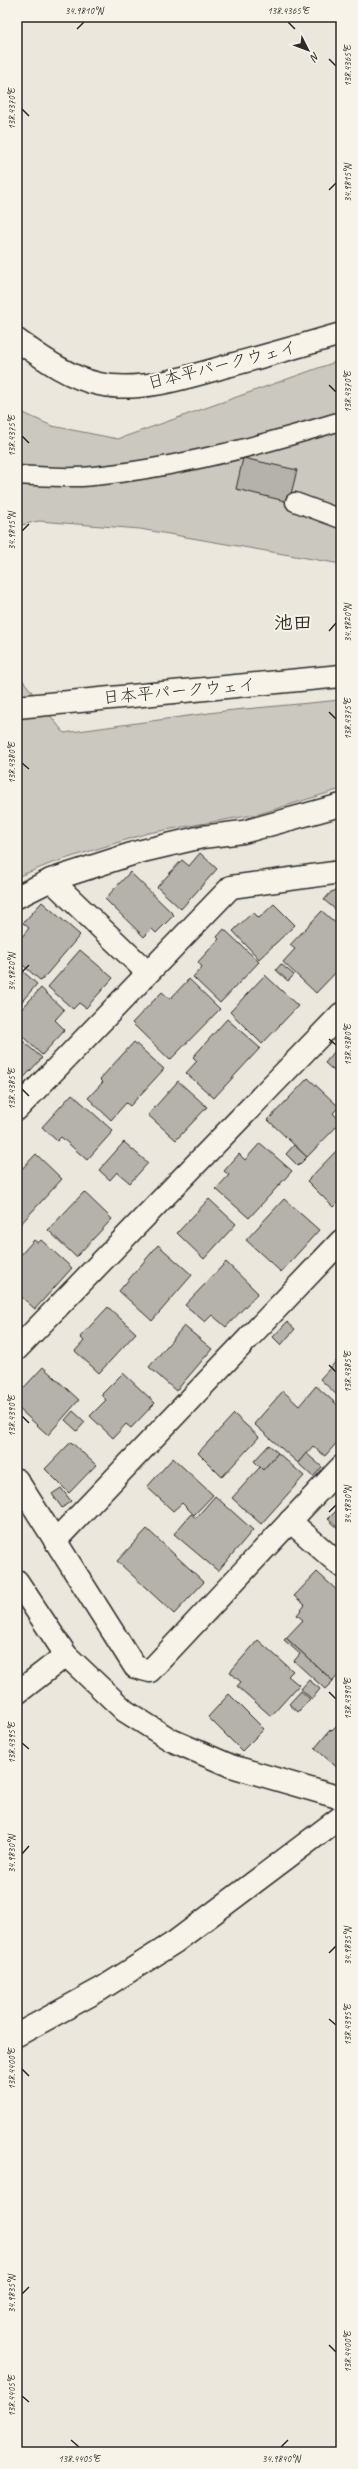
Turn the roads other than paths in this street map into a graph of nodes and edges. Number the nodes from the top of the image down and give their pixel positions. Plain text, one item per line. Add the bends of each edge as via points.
1 (341, 334) edge
2 (17, 340) edge
3 (341, 421) edge
4 (17, 475) edge
5 (295, 502) dead end
6 (341, 519) edge
7 (341, 676) edge
8 (17, 707) edge
9 (341, 805) edge
10 (341, 872) edge
11 (51, 880) junction
12 (17, 897) edge
13 (148, 973) junction
14 (341, 1014) edge
15 (17, 1109) edge
16 (341, 1241) edge
17 (17, 1349) edge
18 (341, 1467) edge
19 (17, 1480) edge
20 (290, 1521) junction
21 (55, 1541) junction
22 (341, 1566) edge
23 (17, 1581) edge
24 (66, 1655) junction
25 (17, 1693) edge
26 (341, 1798) edge
27 (341, 1817) edge
28 (17, 2035) edge

1 - 2 street, 日本平パークウェイ via 186,377 135,386 100,384 73,375
3 - 4 lane via 164,466 91,476
5 - 6 lane
7 - 8 street, 日本平パークウェイ
9 - 11 street via 243,832 202,837 138,852
10 - 13 street via 231,887
11 - 12 street
11 - 13 street
13 - 15 street
14 - 17 street
16 - 21 street
18 - 20 street
19 - 21 street
20 - 21 street via 150,1670 135,1667
20 - 22 street
23 - 24 street
24 - 25 street
24 - 26 street via 125,1711 170,1740 231,1766
27 - 28 street via 175,1942 101,1989

